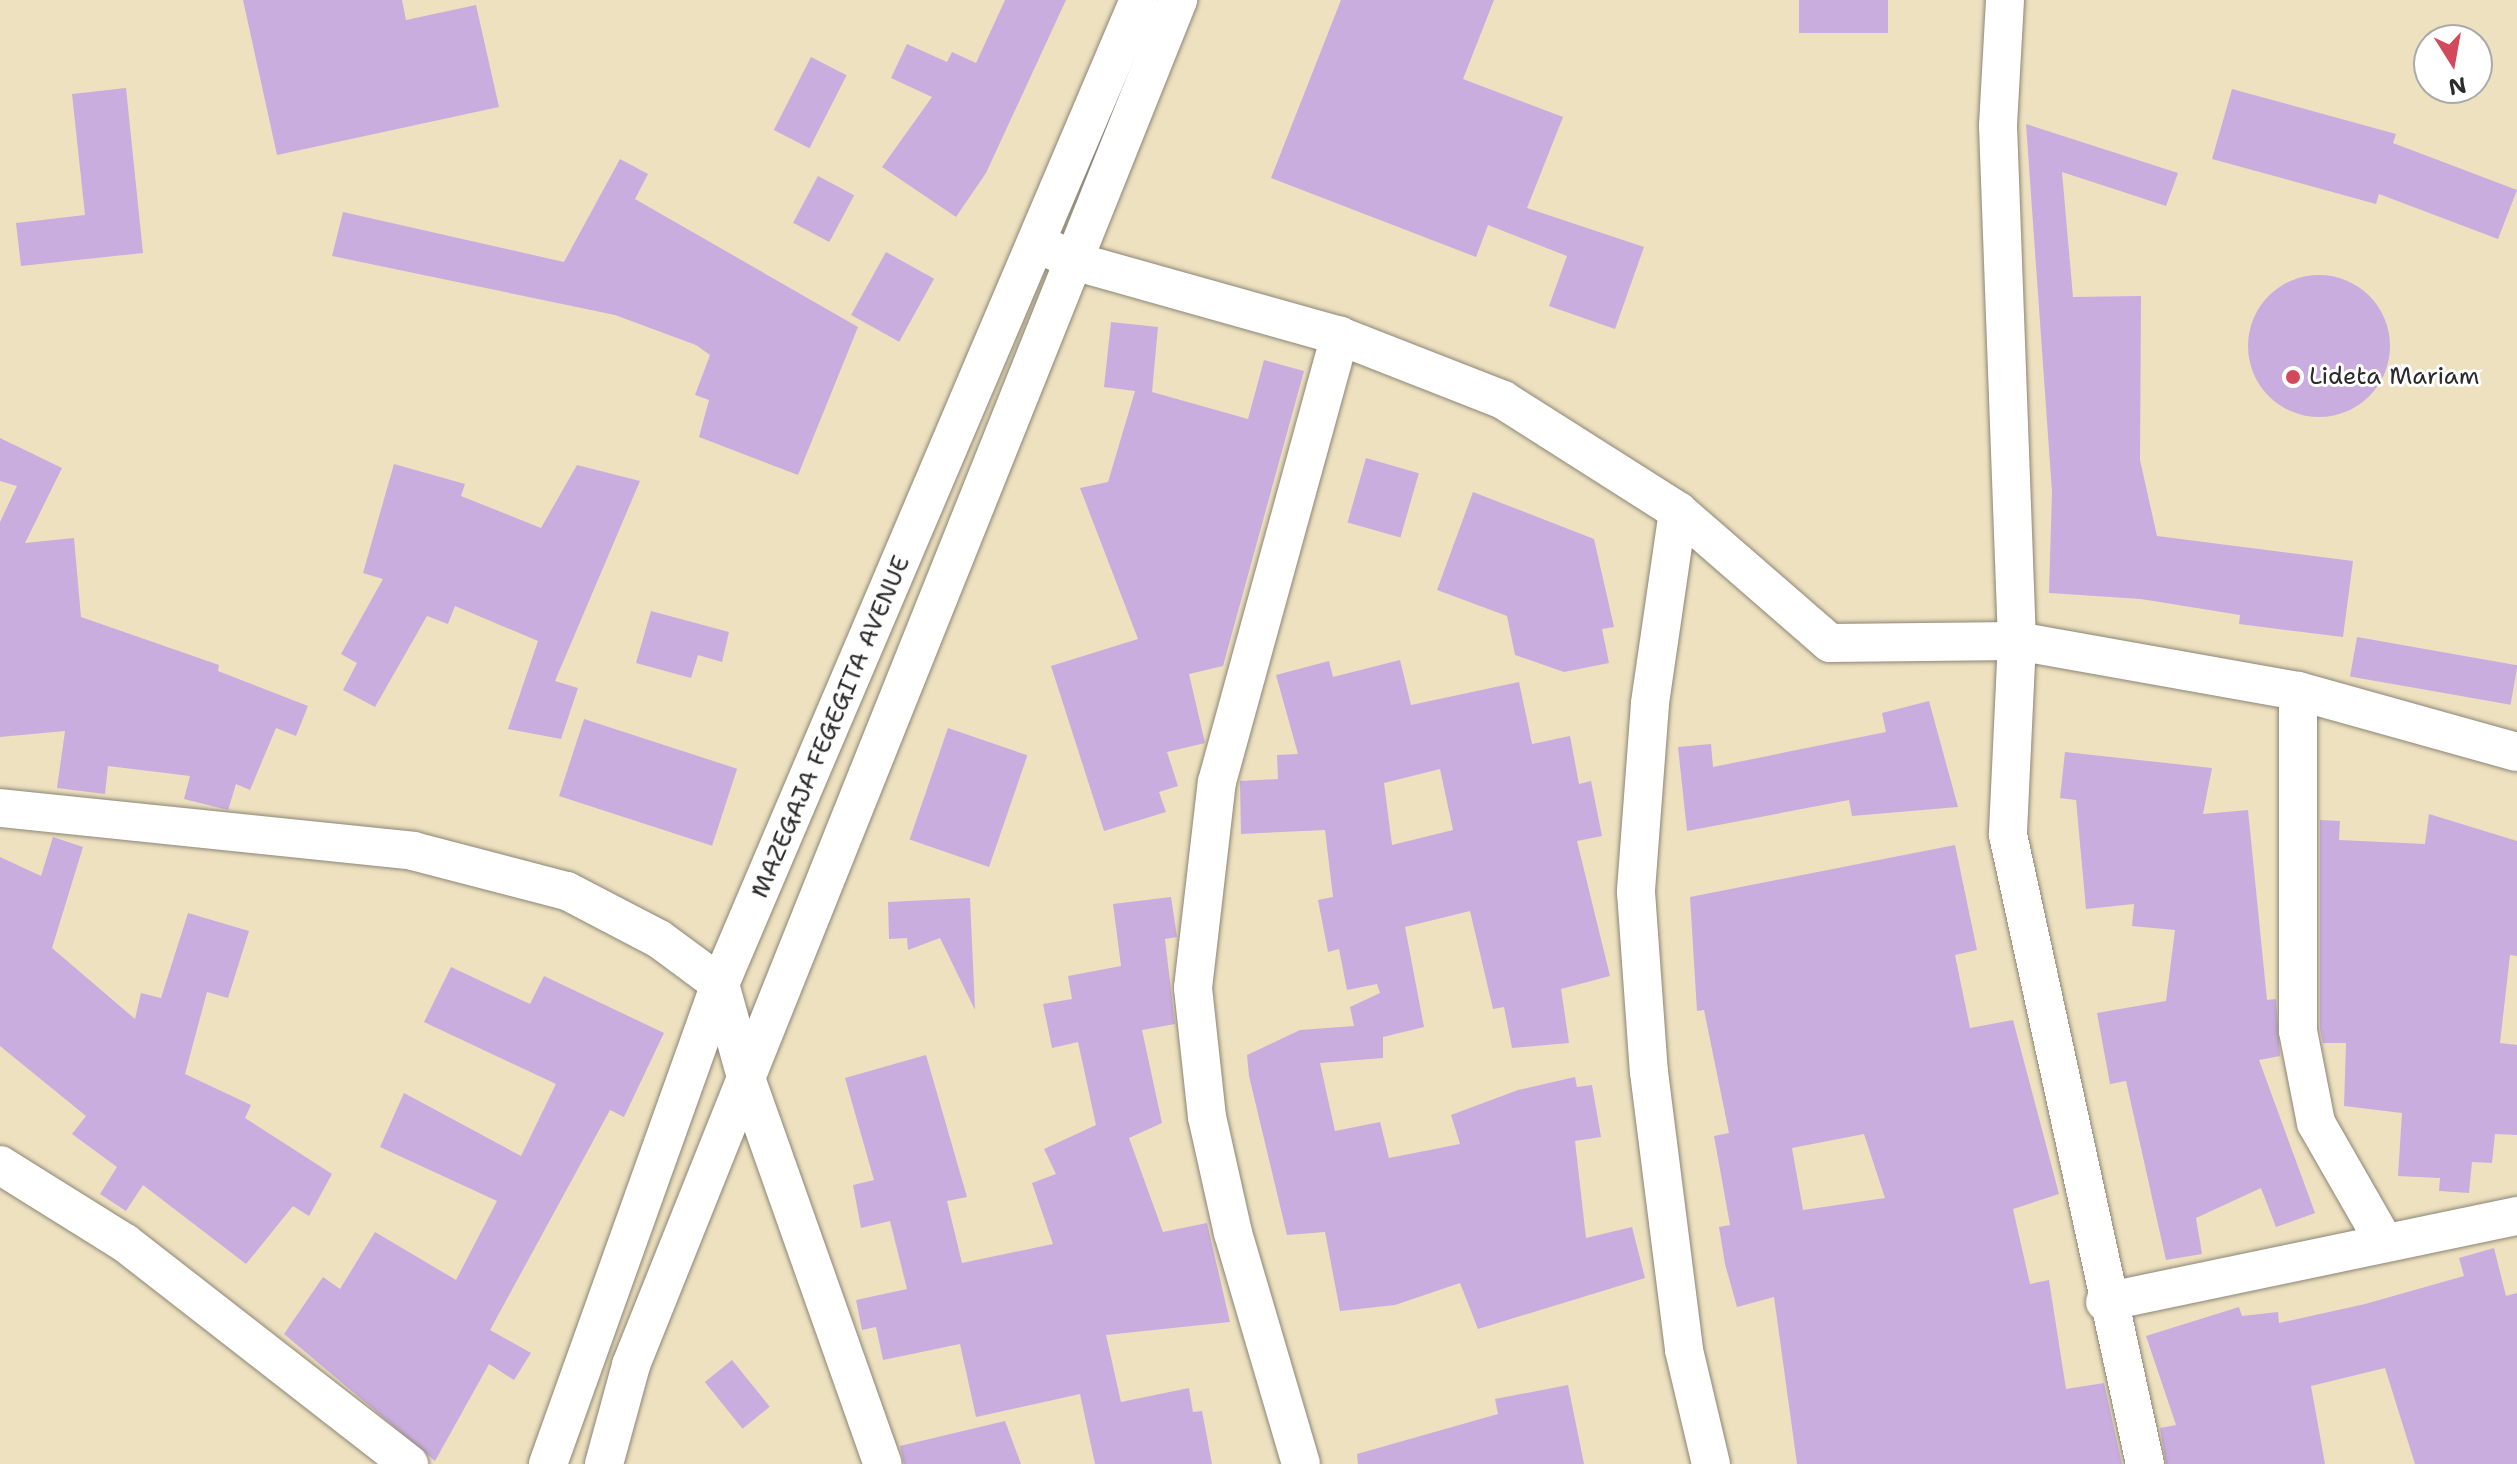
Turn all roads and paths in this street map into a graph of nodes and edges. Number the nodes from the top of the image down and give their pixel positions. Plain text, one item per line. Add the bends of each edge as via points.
1 (1139, 0) edge
2 (1178, 0) edge
3 (2005, 0) edge
4 (1039, 244) junction
5 (1077, 262) junction
6 (1340, 336) junction
7 (1678, 511) junction
8 (2017, 641) junction
9 (2298, 691) junction
10 (2517, 752) edge
11 (0, 808) edge
12 (720, 984) junction
13 (747, 1081) junction
14 (0, 1165) edge
15 (2517, 1216) edge
16 (2383, 1240) junction
17 (2105, 1302) junction
18 (409, 1464) edge
19 (548, 1464) edge
20 (604, 1464) edge
21 (883, 1464) edge
22 (1301, 1464) edge
23 (1711, 1464) edge
24 (2145, 1464) edge

1 - 4 street, MAZEGAJA FEGEGITA AVENUE
2 - 5 street, MAZEGAJA FEGEGITA AVENUE
3 - 8 street via 1998,126
4 - 5 street
4 - 12 street, MAZEGAJA FEGEGITA AVENUE
5 - 6 street
5 - 13 street, MAZEGAJA FEGEGITA AVENUE
6 - 7 street via 1503,400
6 - 22 street via 1217,782 1193,988 1207,1117 1233,1233
7 - 8 street via 1830,643
7 - 23 street via 1650,704 1636,892 1649,1072 1684,1350
8 - 9 street
8 - 17 street via 2008,835
9 - 10 street
9 - 16 street via 2298,1031 2316,1123
11 - 12 street via 413,851 567,891 659,939
12 - 13 street
12 - 19 street, MAZEGAJA FEGEGITA AVENUE
13 - 20 street, MAZEGAJA FEGEGITA AVENUE via 631,1365
13 - 21 street
14 - 18 street via 125,1243
15 - 16 street
16 - 17 street
17 - 24 street

